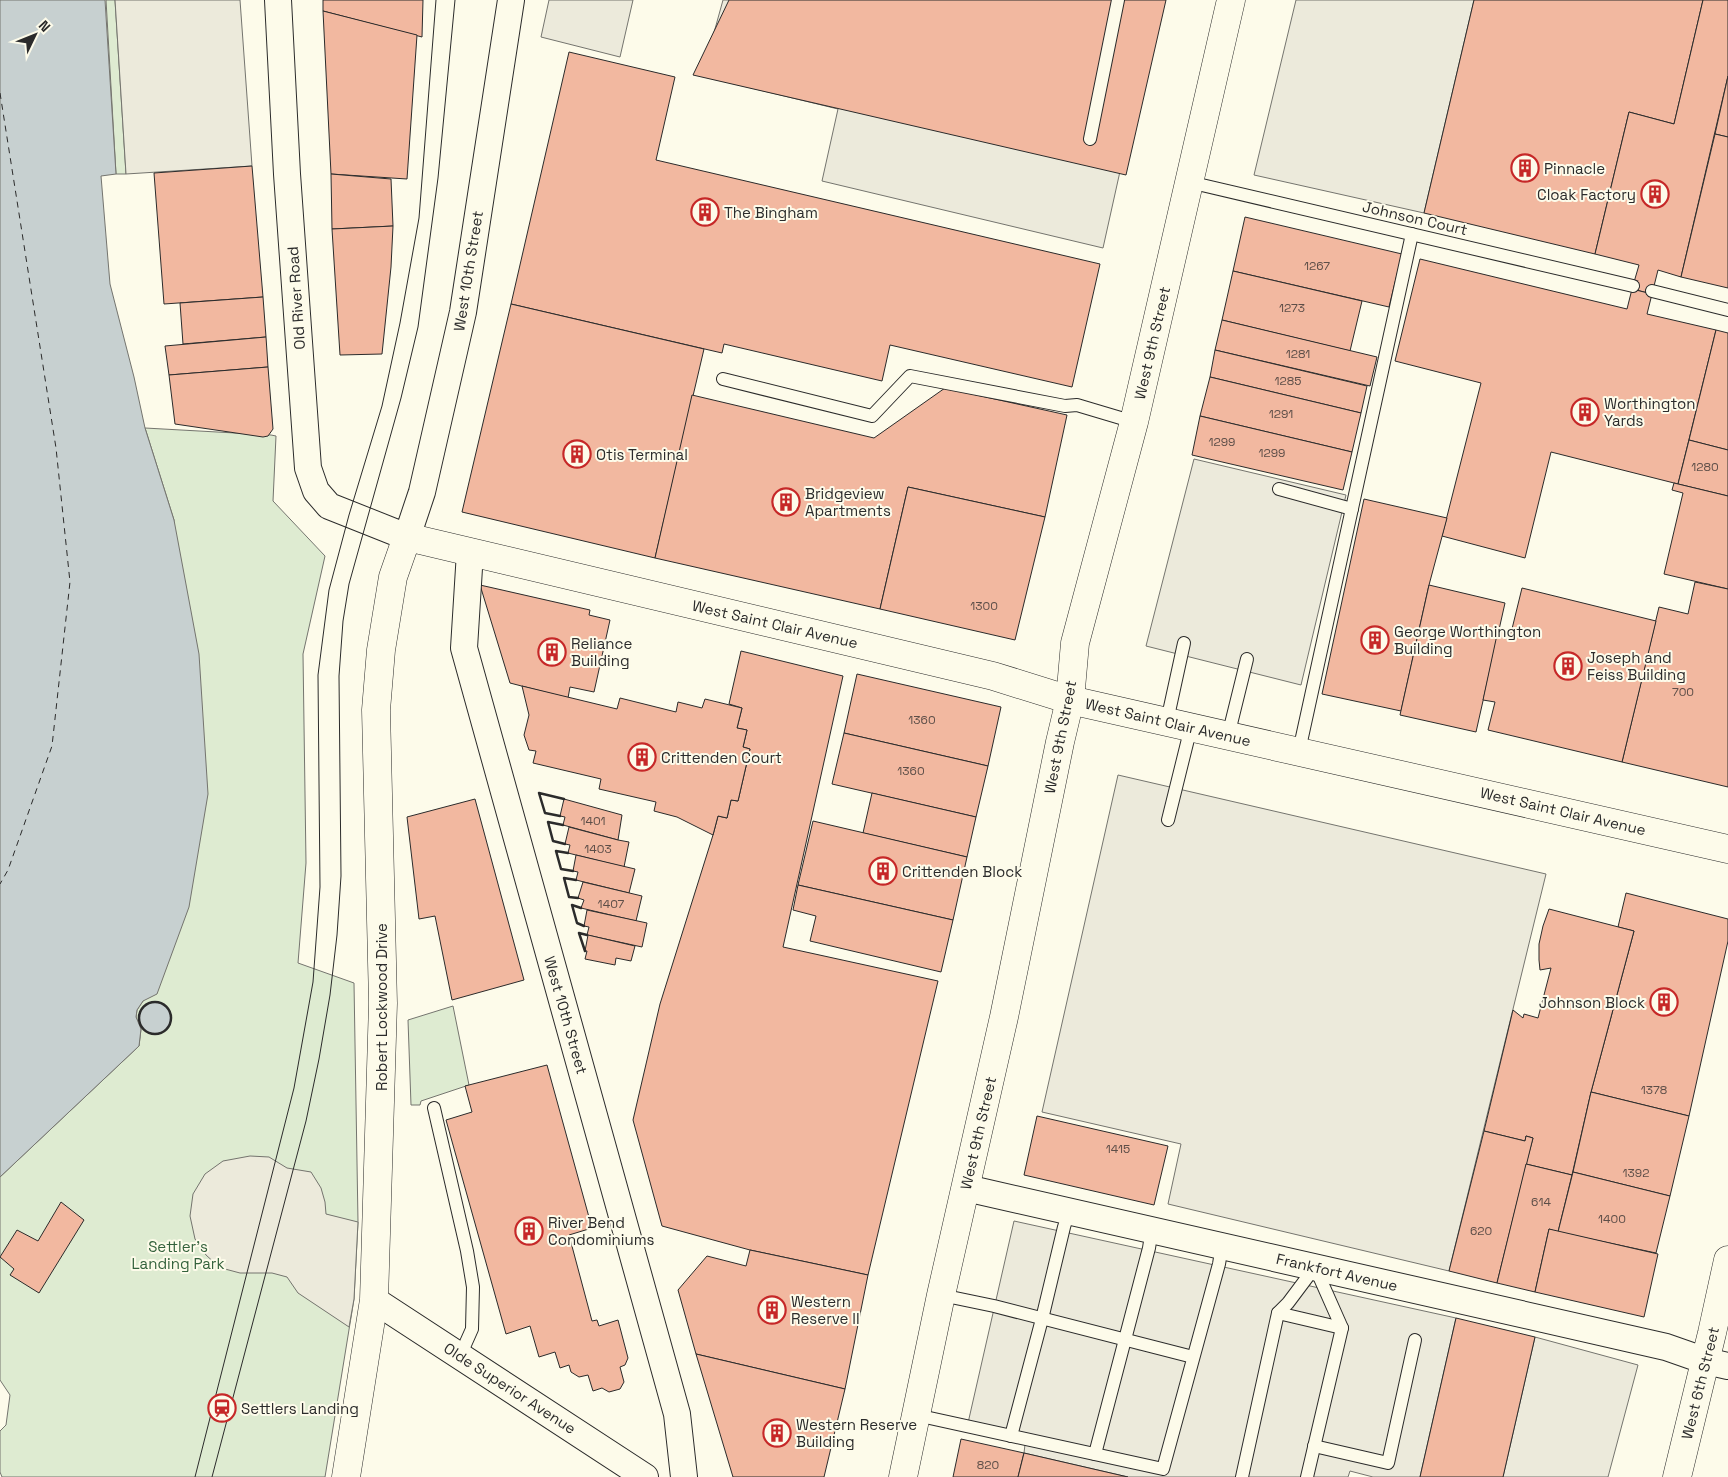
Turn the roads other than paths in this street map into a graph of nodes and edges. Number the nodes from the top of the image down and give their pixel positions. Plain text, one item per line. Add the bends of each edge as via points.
1 (278, 0) edge
2 (510, 0) edge
3 (1118, 0) edge
4 (1231, 0) edge
5 (1090, 139) dead end
6 (1189, 182) junction
7 (1412, 234) junction
8 (1633, 286) dead end
9 (1652, 291) dead end
10 (1728, 310) edge
11 (723, 379) dead end
12 (1134, 422) junction
13 (1279, 489) dead end
14 (1352, 509) junction
15 (407, 537) junction
16 (470, 552) junction
17 (1184, 643) dead end
18 (1247, 660) dead end
19 (1070, 700) junction
20 (1179, 724) junction
21 (1228, 736) junction
22 (1299, 751) junction
23 (1168, 820) dead end
24 (1728, 849) edge
25 (434, 1108) dead end
26 (966, 1188) junction
27 (1070, 1211) junction
28 (1152, 1230) junction
29 (1222, 1246) junction
30 (1728, 1260) edge
31 (1315, 1267) junction
32 (941, 1295) junction
33 (374, 1300) junction
34 (1278, 1313) junction
35 (1042, 1319) junction
36 (1342, 1328) junction
37 (1124, 1340) junction
38 (1415, 1340) dead end
39 (460, 1356) junction
40 (1193, 1357) junction
41 (1717, 1363) edge
42 (916, 1415) junction
43 (1012, 1436) junction
44 (1314, 1446) junction
45 (1095, 1454) junction
46 (346, 1477) edge
47 (645, 1477) edge
48 (684, 1477) edge
49 (903, 1477) edge
50 (1242, 1477) edge
51 (1307, 1477) edge
52 (1677, 1477) edge

1 - 15 street, Old River Road via 308,468 316,491 329,506
2 - 15 street, West 10th Street via 463,312 422,492
3 - 5 lane
4 - 6 street, West 9th Street
6 - 7 lane, Johnson Court
6 - 12 street, West 9th Street
7 - 8 lane, Johnson Court
7 - 14 lane
9 - 10 lane
11 - 12 lane via 872,416 910,376 1065,406 1078,405
12 - 19 street, West 9th Street via 1075,643
13 - 14 lane
14 - 22 lane
15 - 16 street, West Saint Clair Avenue
15 - 33 street, Robert Lockwood Drive via 393,577 381,650 376,710 383,1003
16 - 19 street, West Saint Clair Avenue via 993,676
16 - 48 street, West 10th Street via 464,648 677,1414
17 - 20 lane
18 - 21 lane
19 - 20 street, West Saint Clair Avenue
19 - 26 street, West 9th Street
20 - 21 street, West Saint Clair Avenue
20 - 23 lane
21 - 22 street, West Saint Clair Avenue
22 - 24 street, West Saint Clair Avenue
25 - 39 lane via 473,1287 472,1329
26 - 27 street, Frankfort Avenue
26 - 32 street, West 9th Street
27 - 28 street, Frankfort Avenue
27 - 35 lane
28 - 29 street, Frankfort Avenue
28 - 37 lane
29 - 31 street, Frankfort Avenue
29 - 40 lane
30 - 41 street, West 6th Street
31 - 34 lane
31 - 36 lane
31 - 41 street, Frankfort Avenue via 1666,1347
32 - 35 lane
32 - 42 street, West 9th Street
33 - 39 street, Olde Superior Avenue
33 - 46 street, Robert Lockwood Drive
34 - 36 lane
34 - 50 lane
35 - 37 lane
35 - 43 lane
36 - 44 lane
37 - 40 lane
37 - 45 lane
38 - 44 lane via 1388,1463
39 - 47 street, Olde Superior Avenue
40 - 45 lane via 1163,1469
41 - 52 street, West 6th Street
42 - 43 lane
42 - 49 street, West 9th Street
43 - 45 lane
44 - 51 lane

